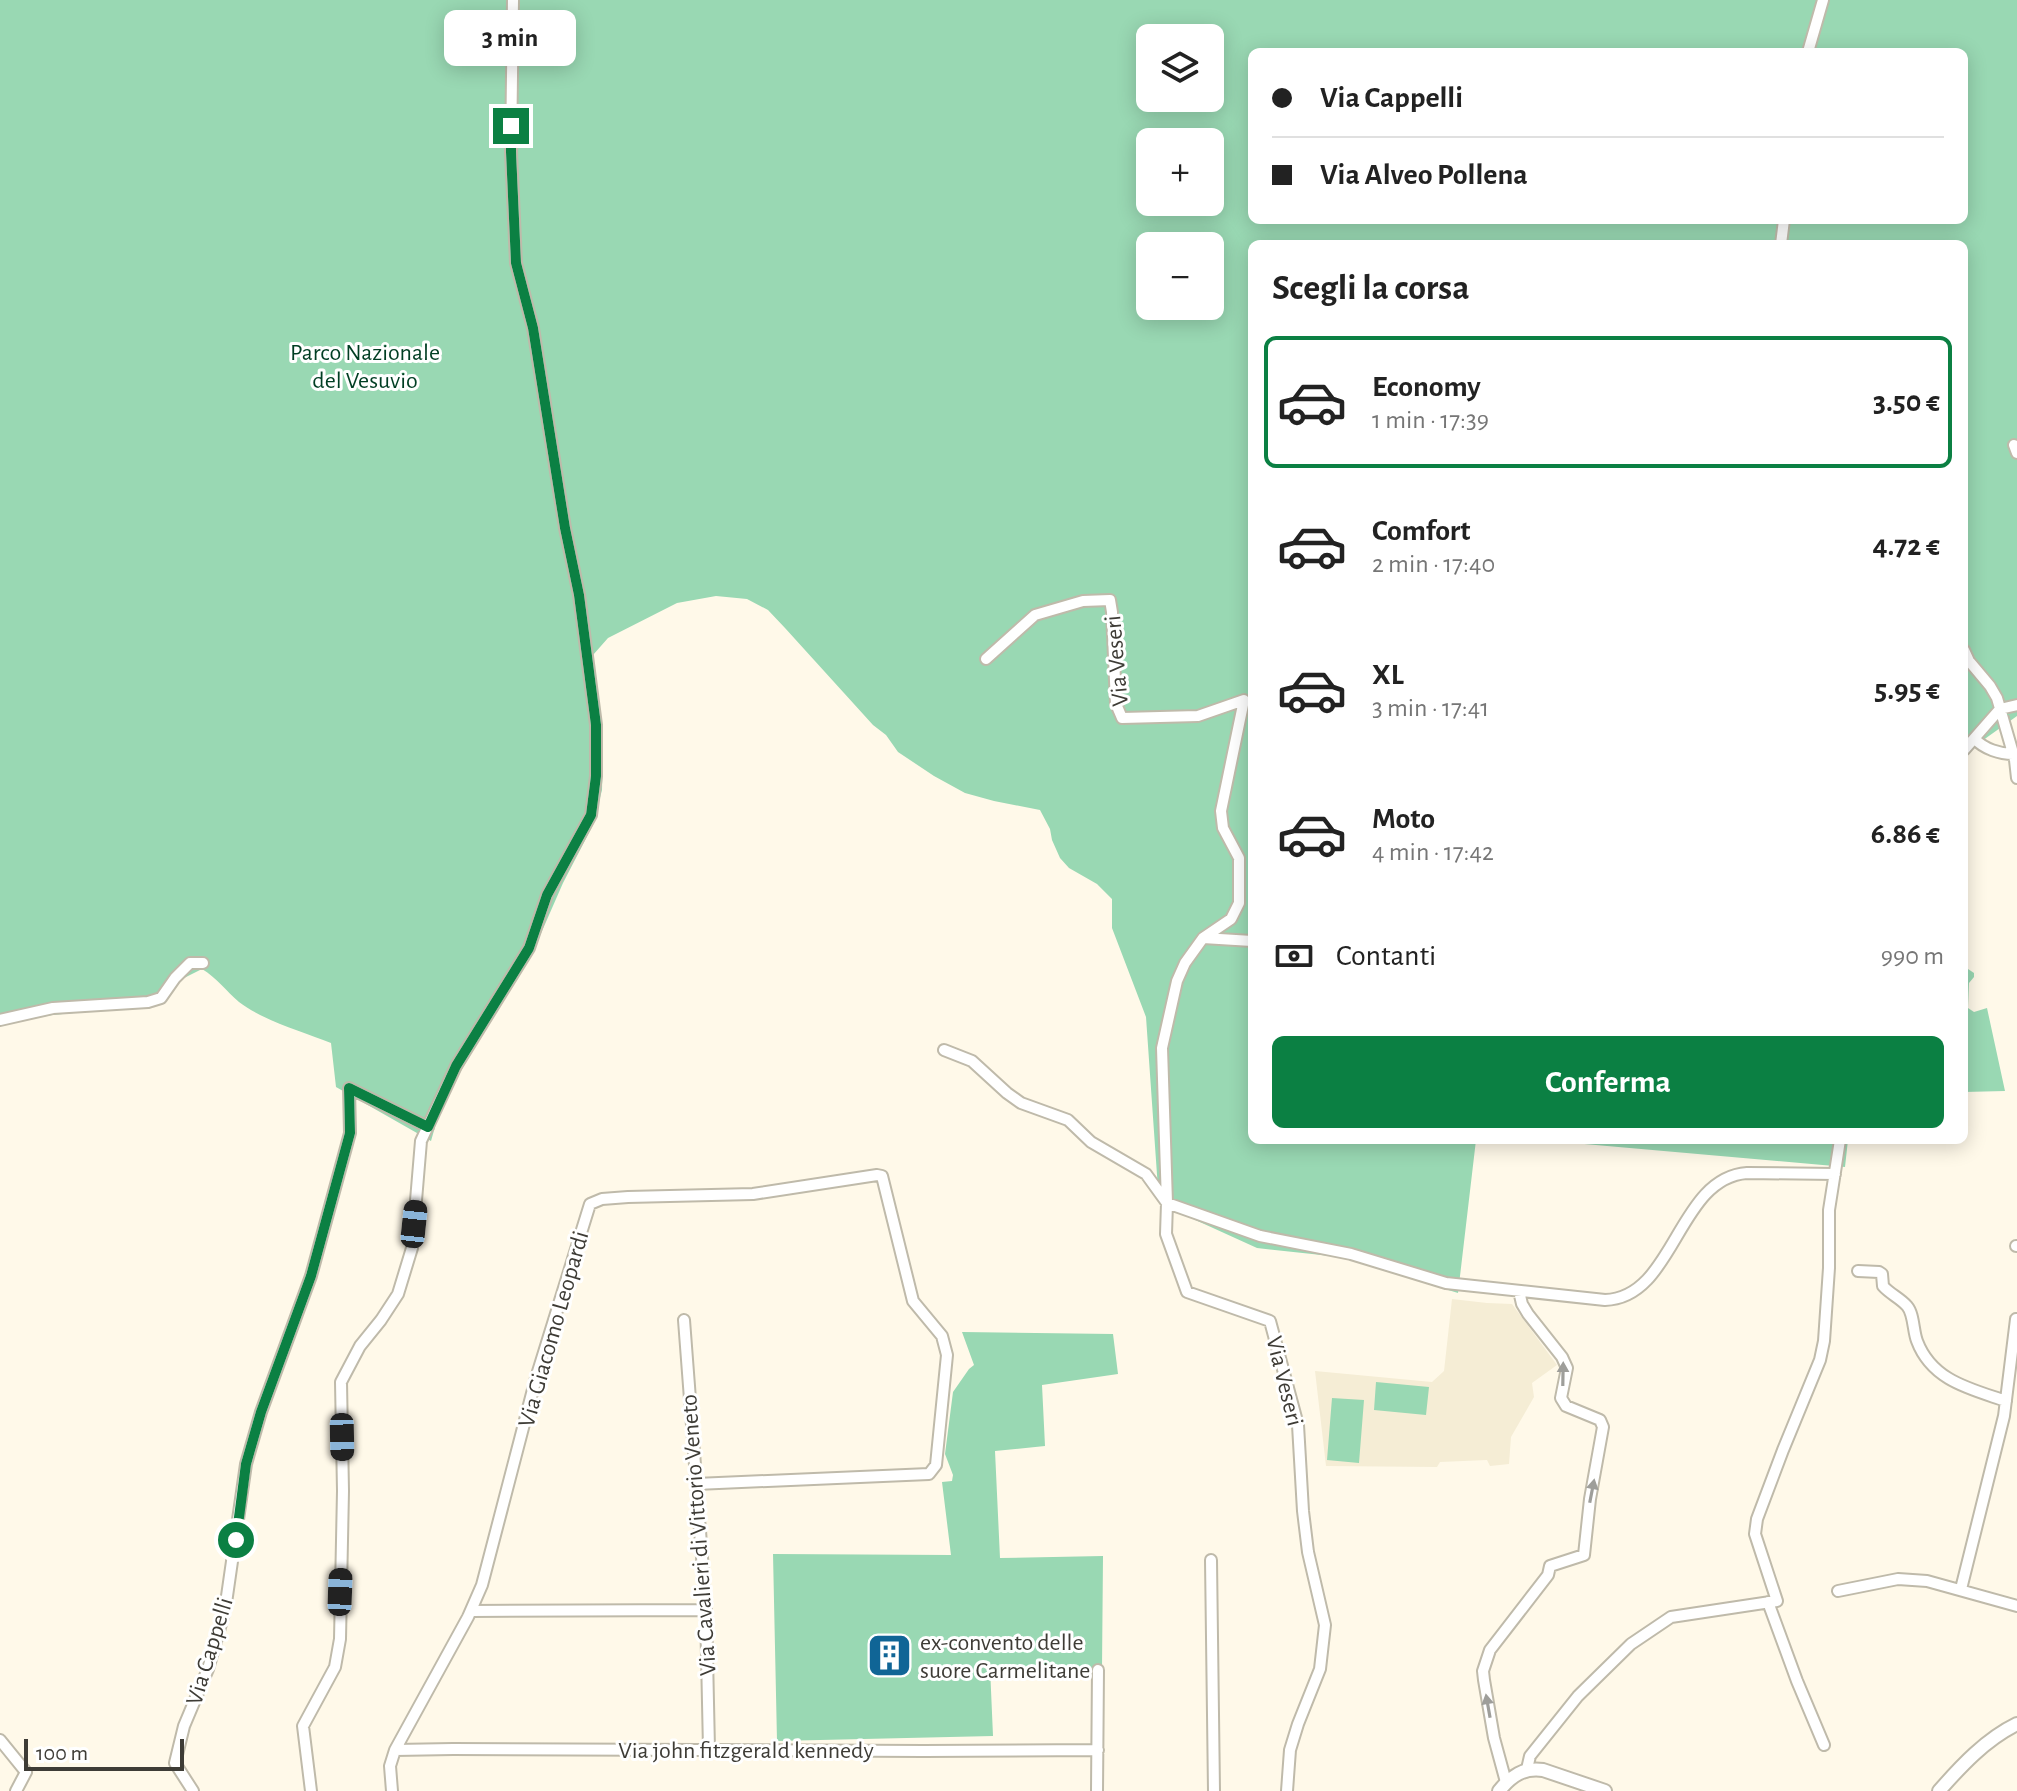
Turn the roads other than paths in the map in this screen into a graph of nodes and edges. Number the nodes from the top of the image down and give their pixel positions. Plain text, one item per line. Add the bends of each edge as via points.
1 (513, 0) edge
2 (1823, 0) edge
3 (1809, 48) edge
4 (986, 659) dead end
5 (1968, 659) edge
6 (2017, 705) edge
7 (2000, 709) junction
8 (1975, 739) junction
9 (1968, 746) edge
10 (2013, 754) junction
11 (2017, 778) edge
12 (1203, 938) junction
13 (1248, 941) edge
14 (203, 963) dead end
15 (0, 1020) edge
16 (944, 1050) dead end
17 (428, 1127) junction
18 (1839, 1144) edge
19 (1835, 1174) junction
20 (1167, 1203) junction
21 (1858, 1271) dead end
22 (1519, 1291) junction
23 (2016, 1319) edge
24 (684, 1320) dead end
25 (2006, 1401) junction
26 (696, 1484) junction
27 (1211, 1560) dead end
28 (1961, 1589) junction
29 (1838, 1591) dead end
30 (1773, 1602) junction
31 (2017, 1606) edge
32 (706, 1610) junction
33 (471, 1611) junction
34 (1098, 1670) dead end
35 (2017, 1724) edge
36 (0, 1740) edge
37 (1824, 1745) dead end
38 (709, 1749) junction
39 (395, 1750) junction
40 (1098, 1750) junction
41 (1527, 1769) junction
42 (1503, 1787) edge
43 (16, 1791) edge
44 (193, 1791) edge
45 (311, 1791) edge
46 (392, 1791) edge
47 (1097, 1791) edge
48 (1214, 1791) edge
49 (1287, 1791) edge
50 (1605, 1791) edge
51 (1939, 1791) edge

1 - 17 street via 516,263 533,328 579,595 596,725 596,776 591,815 547,895 529,948 456,1066
2 - 3 street
4 - 12 street, Via Veseri via 1035,615 1083,601 1110,600 1116,704 1122,718 1198,716 1244,700 1221,811 1223,828 1239,858 1239,903 1231,919
5 - 7 street
6 - 7 street
7 - 8 street
7 - 10 street
8 - 9 street
8 - 10 street
10 - 11 street
12 - 13 street
12 - 20 street, Via Veseri via 1177,981 1162,1048
14 - 15 street via 190,963 161,998 148,1002 53,1008
16 - 20 street via 972,1061 1021,1103 1068,1120 1091,1142 1146,1174
17 - 44 street, Via Cappelli via 349,1088 350,1133 311,1276 246,1464 225,1610 175,1763
17 - 45 street via 421,1141 412,1248 398,1294 341,1382 340,1639 335,1667 303,1726
18 - 19 street
19 - 22 street via 1747,1173 1720,1181 1648,1280 1628,1296 1605,1300
19 - 30 street via 1820,1360 1757,1519 1755,1534
20 - 22 street via 1260,1236 1351,1254 1446,1283
20 - 49 street, Via Veseri via 1166,1234 1187,1292 1270,1321 1298,1425 1308,1552 1325,1638 1320,1669 1290,1750
21 - 25 street via 1882,1274 1883,1286 1910,1310 1919,1347 1941,1374
42 -> 22 street via 1485,1661 1550,1566 1584,1555 1603,1427 1600,1420 1566,1406 1561,1398 1567,1368 1528,1314
23 - 25 street
24 - 26 street, Via Cavalieri di Vittorio Veneto
25 - 28 street
26 - 32 street, Via Cavalieri di Vittorio Veneto
26 - 33 street, Via Giacomo Leopardi via 929,1474 936,1465 947,1355 942,1336 913,1301 882,1176 753,1194 628,1197 590,1204
27 - 48 street
28 - 29 street via 1898,1579
28 - 31 street
30 - 37 street
30 - 41 street via 1671,1617 1631,1644 1578,1696 1530,1756
32 - 33 street
32 - 38 street, Via Cavalieri di Vittorio Veneto
33 - 39 street, Via Giacomo Leopardi
34 - 40 street
35 - 51 street via 1972,1756
36 - 43 street via 26,1772
38 - 39 street, Via john fitzgerald kennedy
38 - 40 street, Via john fitzgerald kennedy
39 - 46 street, Via Giacomo Leopardi
40 - 47 street
41 - 42 street
41 - 50 street

